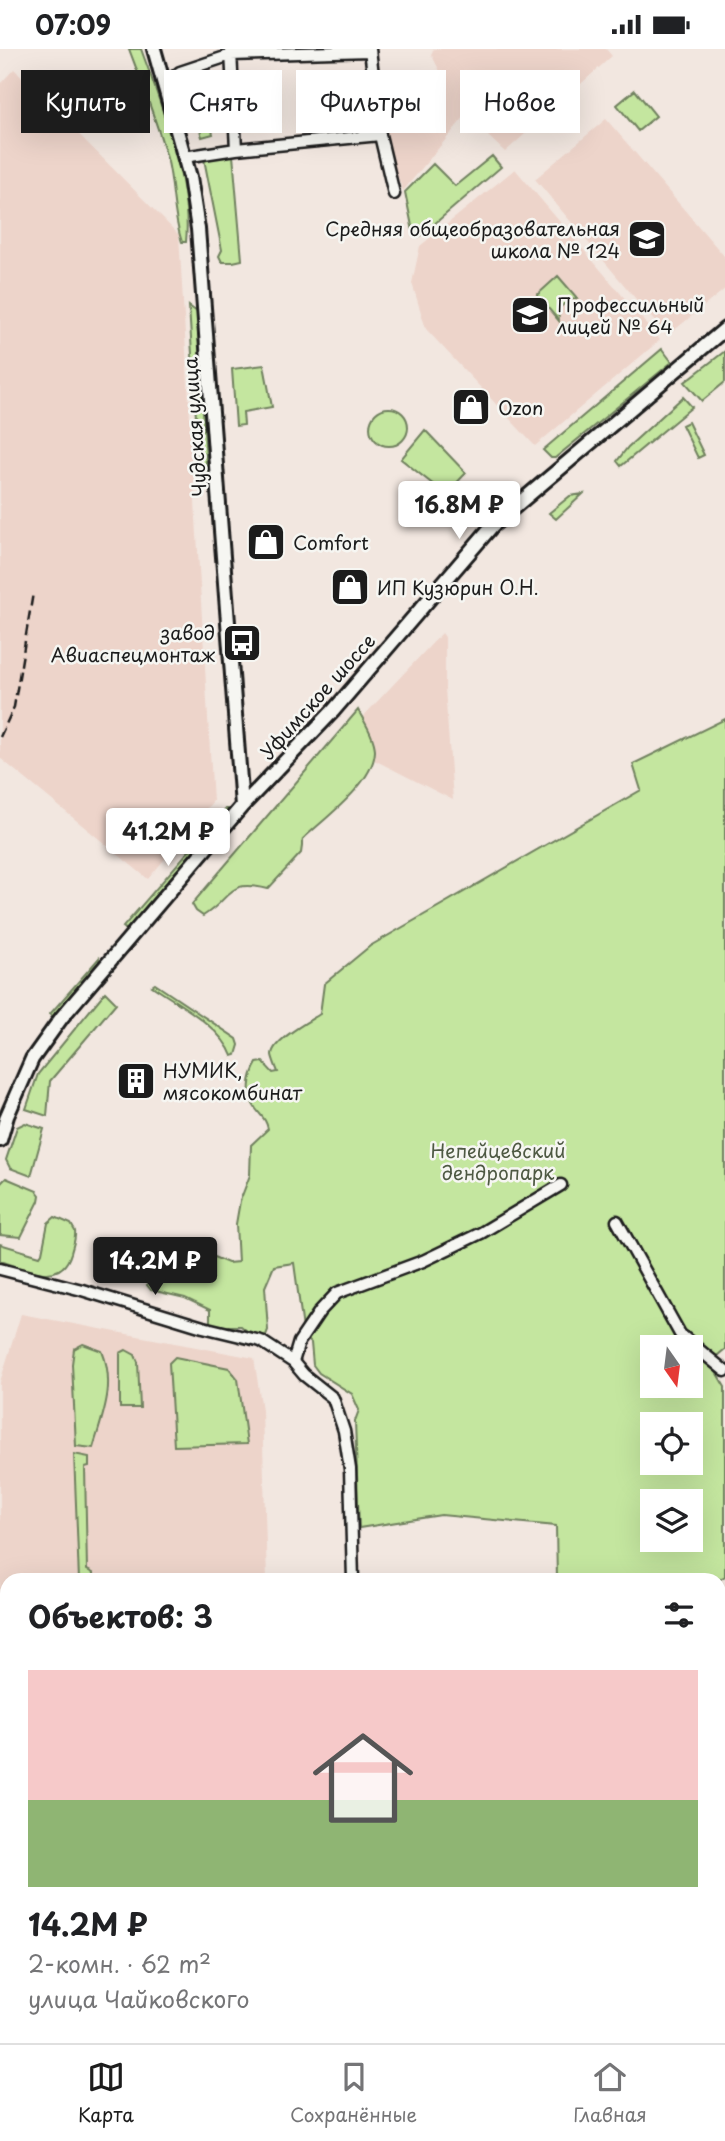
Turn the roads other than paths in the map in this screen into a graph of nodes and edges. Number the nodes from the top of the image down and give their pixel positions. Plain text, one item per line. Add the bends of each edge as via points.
1 (154, 49) edge
2 (370, 50) edge
3 (231, 52) edge
4 (185, 70) edge
5 (164, 82) edge
6 (178, 133) edge
7 (380, 135) junction
8 (236, 149) junction
9 (184, 157) junction
10 (394, 194) dead end
11 (725, 329) edge
12 (242, 806) junction
13 (3, 1115) edge
14 (0, 1140) edge
15 (561, 1185) dead end
16 (617, 1221) dead end
17 (0, 1269) edge
18 (293, 1362) junction
19 (725, 1371) edge
20 (353, 1573) edge

1 - 5 main road, Чудская улица
2 - 3 street
2 - 7 street
3 - 4 street
3 - 8 street
6 - 9 main road, Чудская улица
7 - 8 street
7 - 10 street
8 - 9 street
9 - 12 main road, Чудская улица via 198,229
11 - 12 main road, Уфимское шоссе via 492,526 332,711
12 - 13 main road, Уфимское шоссе via 62,1017 32,1059
13 - 14 main road, Уфимское шоссе
15 - 18 street via 424,1261 337,1293 299,1342
16 - 19 street via 680,1334
17 - 18 street via 261,1341
18 - 20 street via 333,1398 344,1431 350,1469

